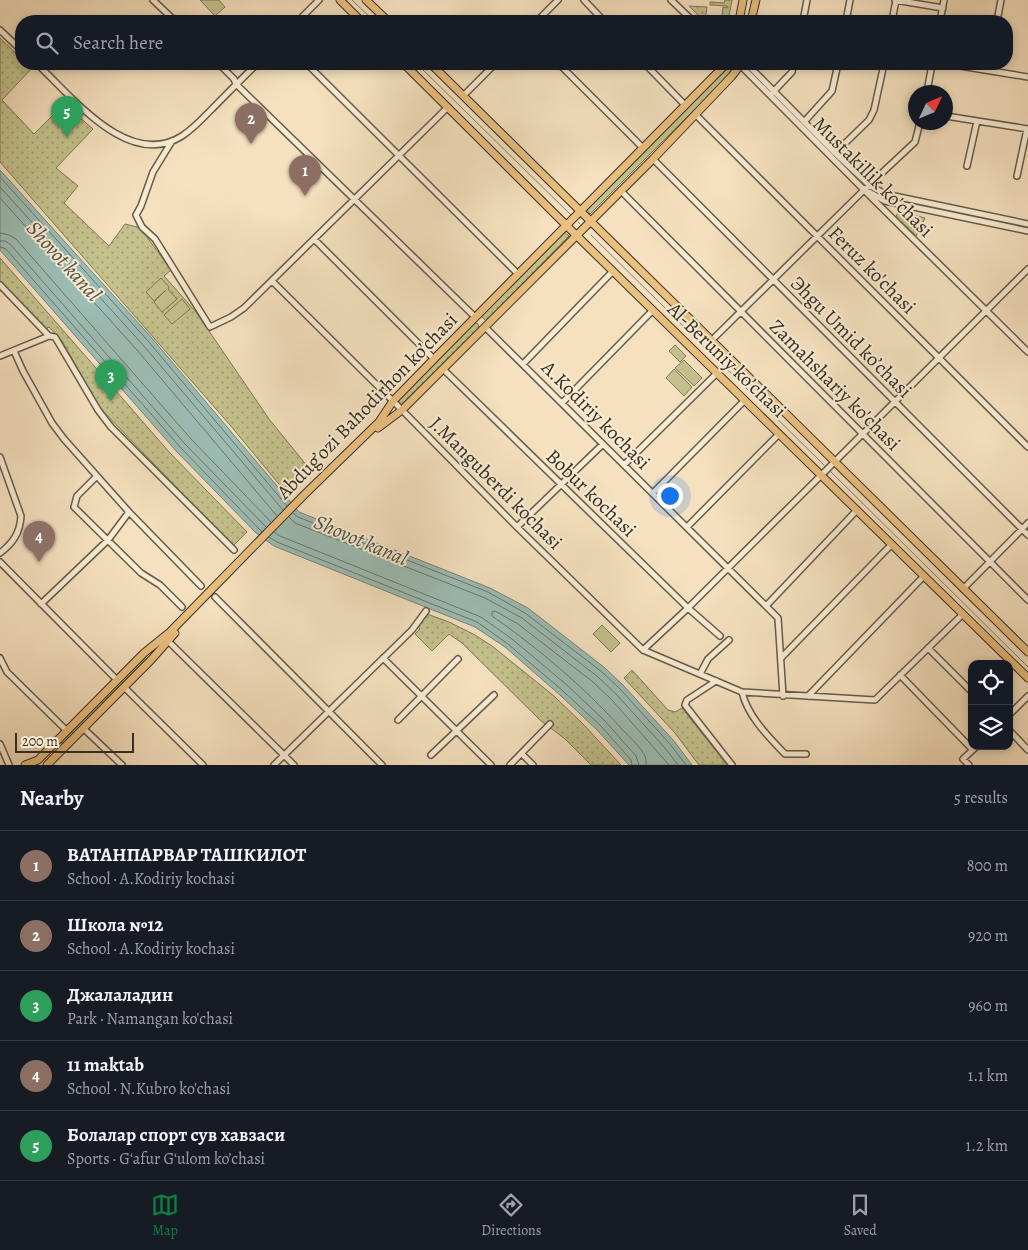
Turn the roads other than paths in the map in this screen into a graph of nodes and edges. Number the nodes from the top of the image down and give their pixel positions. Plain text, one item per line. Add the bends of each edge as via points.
1 (153, 0) edge
2 (319, 0) edge
3 (340, 0) edge
4 (366, 0) edge
5 (558, 0) edge
6 (584, 0) edge
7 (671, 0) edge
8 (743, 0) edge
9 (756, 0) edge
10 (807, 0) edge
11 (850, 0) edge
12 (896, 0) edge
13 (944, 0) edge
14 (1001, 0) edge
15 (943, 8) junction
16 (169, 15) edge
17 (304, 15) edge
18 (356, 15) edge
19 (382, 15) edge
20 (543, 15) edge
21 (598, 15) edge
22 (687, 15) edge
23 (740, 15) edge
24 (752, 15) edge
25 (804, 15) edge
26 (847, 15) edge
27 (893, 15) edge
28 (941, 15) edge
29 (998, 15) edge
30 (0, 30) edge
31 (15, 44) edge
32 (43, 70) edge
33 (225, 70) edge
34 (250, 70) edge
35 (313, 70) edge
36 (410, 70) edge
37 (437, 70) edge
38 (489, 70) edge
39 (565, 70) edge
40 (651, 70) edge
41 (720, 70) edge
42 (737, 70) edge
43 (748, 70) edge
44 (749, 70) edge
45 (792, 70) edge
46 (837, 70) edge
47 (883, 70) edge
48 (931, 70) edge
49 (985, 70) edge
50 (1028, 77) edge
51 (236, 84) junction
52 (928, 85) edge
53 (774, 92) junction
54 (464, 95) junction
55 (685, 105) junction
56 (448, 107) junction
57 (695, 114) junction
58 (953, 117) edge
59 (977, 121) junction
60 (804, 122) junction
61 (1027, 129) edge
62 (918, 130) edge
63 (172, 141) junction
64 (643, 148) junction
65 (835, 153) junction
66 (399, 155) junction
67 (653, 159) junction
68 (968, 166) dead end
69 (1017, 176) dead end
70 (869, 185) junction
71 (621, 190) junction
72 (864, 190) junction
73 (354, 199) junction
74 (580, 212) junction
75 (590, 222) junction
76 (1028, 224) edge
77 (566, 225) junction
78 (1028, 231) edge
79 (577, 236) junction
80 (817, 237) junction
81 (314, 239) junction
82 (1028, 269) edge
83 (613, 271) junction
84 (518, 274) junction
85 (774, 280) junction
86 (272, 282) junction
87 (0, 285) edge
88 (653, 310) junction
89 (986, 311) junction
90 (742, 312) junction
91 (475, 317) junction
92 (485, 327) junction
93 (49, 336) junction
94 (711, 341) junction
95 (14, 350) junction
96 (1028, 352) edge
97 (0, 356) edge
98 (938, 358) junction
99 (434, 359) junction
100 (523, 364) junction
101 (443, 369) junction
102 (717, 372) junction
103 (745, 400) junction
104 (393, 401) junction
105 (894, 402) junction
106 (562, 403) junction
107 (402, 410) junction
108 (862, 433) junction
109 (779, 434) junction
110 (603, 444) junction
111 (1028, 447) edge
112 (0, 457) edge
113 (834, 461) junction
114 (624, 465) junction
115 (821, 475) junction
116 (97, 476) junction
117 (562, 484) junction
118 (653, 493) junction
119 (306, 496) junction
120 (857, 510) junction
121 (129, 512) junction
122 (1028, 523) edge
123 (517, 527) junction
124 (686, 527) junction
125 (1022, 529) junction
126 (1028, 535) edge
127 (108, 540) junction
128 (892, 544) junction
129 (234, 550) dead end
130 (0, 553) edge
131 (0, 562) edge
132 (990, 562) junction
133 (728, 568) junction
134 (924, 576) junction
135 (201, 586) dead end
136 (963, 589) junction
137 (214, 597) dead end
138 (1028, 600) edge
139 (41, 604) junction
140 (182, 606) dead end
141 (766, 606) junction
142 (688, 608) junction
143 (426, 611) dead end
144 (963, 614) junction
145 (720, 636) dead end
146 (166, 639) junction
147 (729, 640) dead end
148 (928, 648) junction
149 (643, 650) junction
150 (1028, 652) edge
151 (0, 658) edge
152 (384, 658) junction
153 (781, 658) junction
154 (458, 659) dead end
155 (700, 674) junction
156 (900, 675) junction
157 (1028, 678) edge
158 (117, 680) junction
159 (716, 681) junction
160 (124, 687) junction
161 (968, 688) edge
162 (742, 692) junction
163 (494, 695) dead end
164 (784, 696) junction
165 (808, 696) junction
166 (1028, 696) edge
167 (422, 697) junction
168 (1013, 710) edge
169 (329, 712) junction
170 (398, 720) dead end
171 (550, 724) dead end
172 (83, 728) junction
173 (67, 731) junction
174 (456, 731) junction
175 (1013, 734) edge
176 (56, 742) junction
177 (968, 742) edge
178 (0, 744) edge
179 (63, 748) junction
180 (972, 750) edge
181 (1028, 750) edge
182 (522, 754) junction
183 (806, 754) dead end
184 (284, 755) junction
185 (431, 755) dead end
186 (9, 765) edge
187 (26, 765) edge
188 (47, 765) edge
189 (122, 765) edge
190 (203, 765) edge
191 (274, 765) edge
192 (294, 765) edge
193 (382, 765) edge
194 (491, 765) edge
195 (510, 765) edge
196 (533, 765) edge
197 (732, 765) edge
198 (969, 765) edge

1 - 16 street
2 - 17 street
3 - 18 main road
4 - 19 main road
5 - 20 street
6 - 21 street
7 - 22 street
8 - 23 main road
9 - 24 main road
10 - 25 street
11 - 26 street
12 - 15 street
12 - 27 street
13 - 15 street
14 - 29 street
15 - 28 street
30 - 31 street
32 - 63 street via 98,121 119,136 143,144
33 - 51 street
34 - 51 street
35 - 66 street
36 - 56 main road, Al-Beruniy ko’chasi
37 - 54 main road, Al-Beruniy ko’chasi
38 - 54 street
39 - 64 street
40 - 55 street
41 - 55 main road, Abdug’ozi Bahodirhon ko’chasi
42 - 57 main road, Abdug’ozi Bahodirhon ko’chasi
43 - 72 street, Mustakillik ko'chasi
44 - 53 street, Mustakillik ko'chasi
45 - 53 street
46 - 60 street via 832,91
47 - 65 street via 869,120
48 - 52 street
49 - 50 street
51 - 63 street via 192,128
51 - 73 street
53 - 60 street, Mustakillik ko'chasi
54 - 74 main road, Al-Beruniy ko’chasi
55 - 64 main road, Abdug’ozi Bahodirhon ko’chasi
56 - 66 street
56 - 77 main road, Al-Beruniy ko’chasi
57 - 67 main road, Abdug’ozi Bahodirhon ko’chasi
57 - 80 street, Feruz ko'chasi
58 - 59 street
59 - 61 street
59 - 68 street
60 - 65 street, Mustakillik ko'chasi
61 - 69 street
62 - 70 street via 915,142
63 - 86 street via 152,172 136,215 210,327 244,308
64 - 74 main road, Abdug’ozi Bahodirhon ko’chasi
65 - 70 street, Mustakillik ko'chasi
66 - 73 street
66 - 84 street
67 - 71 main road, Abdug’ozi Bahodirhon ko’chasi
67 - 85 street, Эhgu Umid ko’chasi
70 - 72 street
70 - 76 street, Mustakillik ko'chasi via 885,194
71 - 75 main road, Abdug’ozi Bahodirhon ko’chasi
71 - 90 street, Zamahshariy ko'chasi
72 - 78 street via 885,201
72 - 80 street
72 - 89 street, Mustakillik ko'chasi
73 - 81 street
73 - 91 street
74 - 75 main road, Al-Beruniy ko’chasi
74 - 77 main road, Abdug’ozi Bahodirhon ko’chasi
75 - 79 main road, Abdug’ozi Bahodirhon ko’chasi
75 - 94 main road, Al-Beruniy ko’chasi
77 - 79 main road, Al-Beruniy ko’chasi
77 - 84 main road, Abdug’ozi Bahodirhon ko’chasi
79 - 83 main road, Al-Beruniy ko’chasi
79 - 92 main road, Abdug’ozi Bahodirhon ko’chasi
80 - 85 street
80 - 98 street, Feruz ko'chasi
81 - 86 street
81 - 99 street
82 - 89 street
83 - 88 main road, Al-Beruniy ko’chasi
83 - 100 street
84 - 91 main road, Abdug’ozi Bahodirhon ko’chasi
85 - 90 street
85 - 105 street, Эhgu Umid ko’chasi
86 - 104 street, J.Manguberdi kochasi
87 - 93 street
88 - 102 main road, Al-Beruniy ko’chasi
88 - 106 street
89 - 96 street, Mustakillik ko'chasi
89 - 98 street
90 - 94 street
90 - 108 street, Zamahshariy ko'chasi
91 - 99 main road, Abdug’ozi Bahodirhon ko’chasi
92 - 100 street, A.Kodiriy kochasi
92 - 101 main road, Abdug’ozi Bahodirhon ko’chasi
93 - 95 street
93 - 129 street via 55,337 111,427
94 - 113 main road, Al-Beruniy ko’chasi
95 - 97 street
95 - 116 street via 52,422
98 - 105 street
98 - 111 street, Feruz ko'chasi
99 - 104 main road, Abdug’ozi Bahodirhon ko’chasi
100 - 106 street, A.Kodiriy kochasi
101 - 107 main road, Abdug’ozi Bahodirhon ko’chasi
101 - 117 street, Bobur kochasi
102 - 103 main road, Al-Beruniy ko’chasi
102 - 114 street
103 - 109 main road, Al-Beruniy ko’chasi
103 - 118 street
104 - 107 street, J.Manguberdi kochasi
104 - 119 main road, Abdug’ozi Bahodirhon ko’chasi via 379,422
105 - 108 street
105 - 125 street, Эhgu Umid ko’chasi
106 - 110 street, A.Kodiriy kochasi
107 - 119 main road, Abdug’ozi Bahodirhon ko’chasi
107 - 123 street, J.Manguberdi kochasi
108 - 113 street
108 - 132 street, Zamahshariy ko'chasi
109 - 115 main road, Al-Beruniy ko’chasi
109 - 124 street
110 - 114 street, A.Kodiriy kochasi
110 - 117 street
112 - 130 street via 21,516 12,545
113 - 115 street
113 - 136 main road, Al-Beruniy ko’chasi
114 - 118 street, A.Kodiriy kochasi
115 - 120 main road, Al-Beruniy ko’chasi
115 - 133 street
116 - 121 street
116 - 127 street via 77,496 74,507
117 - 123 street
117 - 142 street, Bobur kochasi
118 - 124 street, A.Kodiriy kochasi
119 - 146 main road, Abdug’ozi Bahodirhon ko’chasi
120 - 128 main road, Al-Beruniy ko’chasi
120 - 141 street
121 - 127 street
121 - 135 street
122 - 125 street
123 - 149 street, J.Manguberdi kochasi
124 - 133 street, A.Kodiriy kochasi
125 - 126 street, Эhgu Umid ko’chasi
125 - 132 street
127 - 139 street
127 - 140 street via 141,573 160,585
128 - 134 main road, Al-Beruniy ko’chasi
128 - 153 street
131 - 139 street
132 - 136 street
132 - 138 street, Zamahshariy ko'chasi
133 - 141 street, A.Kodiriy kochasi
133 - 142 street
134 - 144 main road, Al-Beruniy ko’chasi
134 - 165 street
136 - 150 main road, Al-Beruniy ko’chasi
137 - 169 street
139 - 158 street
141 - 153 street, A.Kodiriy kochasi via 778,618
142 - 145 street, Bobur kochasi
142 - 149 street
143 - 152 street
144 - 148 street
144 - 157 main road, Al-Beruniy ko’chasi
146 - 158 main road, Abdug’ozi Bahodirhon ko’chasi via 144,653
146 - 160 main road, Abdug’ozi Bahodirhon ko’chasi
146 - 184 street
147 - 155 street via 708,659
148 - 156 street
148 - 161 street
149 - 155 street, J.Manguberdi kochasi
151 - 173 street via 6,672
152 - 167 street
152 - 169 street
153 - 164 street, A.Kodiriy kochasi
154 - 167 street
155 - 159 street, J.Manguberdi kochasi
156 - 165 street, J.Manguberdi kochasi via 875,700
156 - 177 street
158 - 173 main road, Abdug’ozi Bahodirhon ko’chasi
159 - 162 street, J.Manguberdi kochasi
159 - 197 street via 687,700 685,705
160 - 172 main road, Abdug’ozi Bahodirhon ko’chasi
160 - 190 street
162 - 164 street, J.Manguberdi kochasi
162 - 183 street via 745,704 762,730 785,754
163 - 174 street
164 - 165 street, J.Manguberdi kochasi
166 - 168 street
167 - 170 street
167 - 174 street
169 - 184 street
169 - 193 street
171 - 182 street
172 - 179 main road, Abdug’ozi Bahodirhon ko’chasi
172 - 189 street
173 - 176 main road, Abdug’ozi Bahodirhon ko’chasi
174 - 185 street
174 - 194 street
175 - 181 street
176 - 179 street
176 - 187 main road, Abdug’ozi Bahodirhon ko’chasi via 38,760
178 - 186 street
179 - 188 main road, Abdug’ozi Bahodirhon ko’chasi
180 - 198 street via 964,759
182 - 195 street
182 - 196 street
184 - 191 street
184 - 192 street

